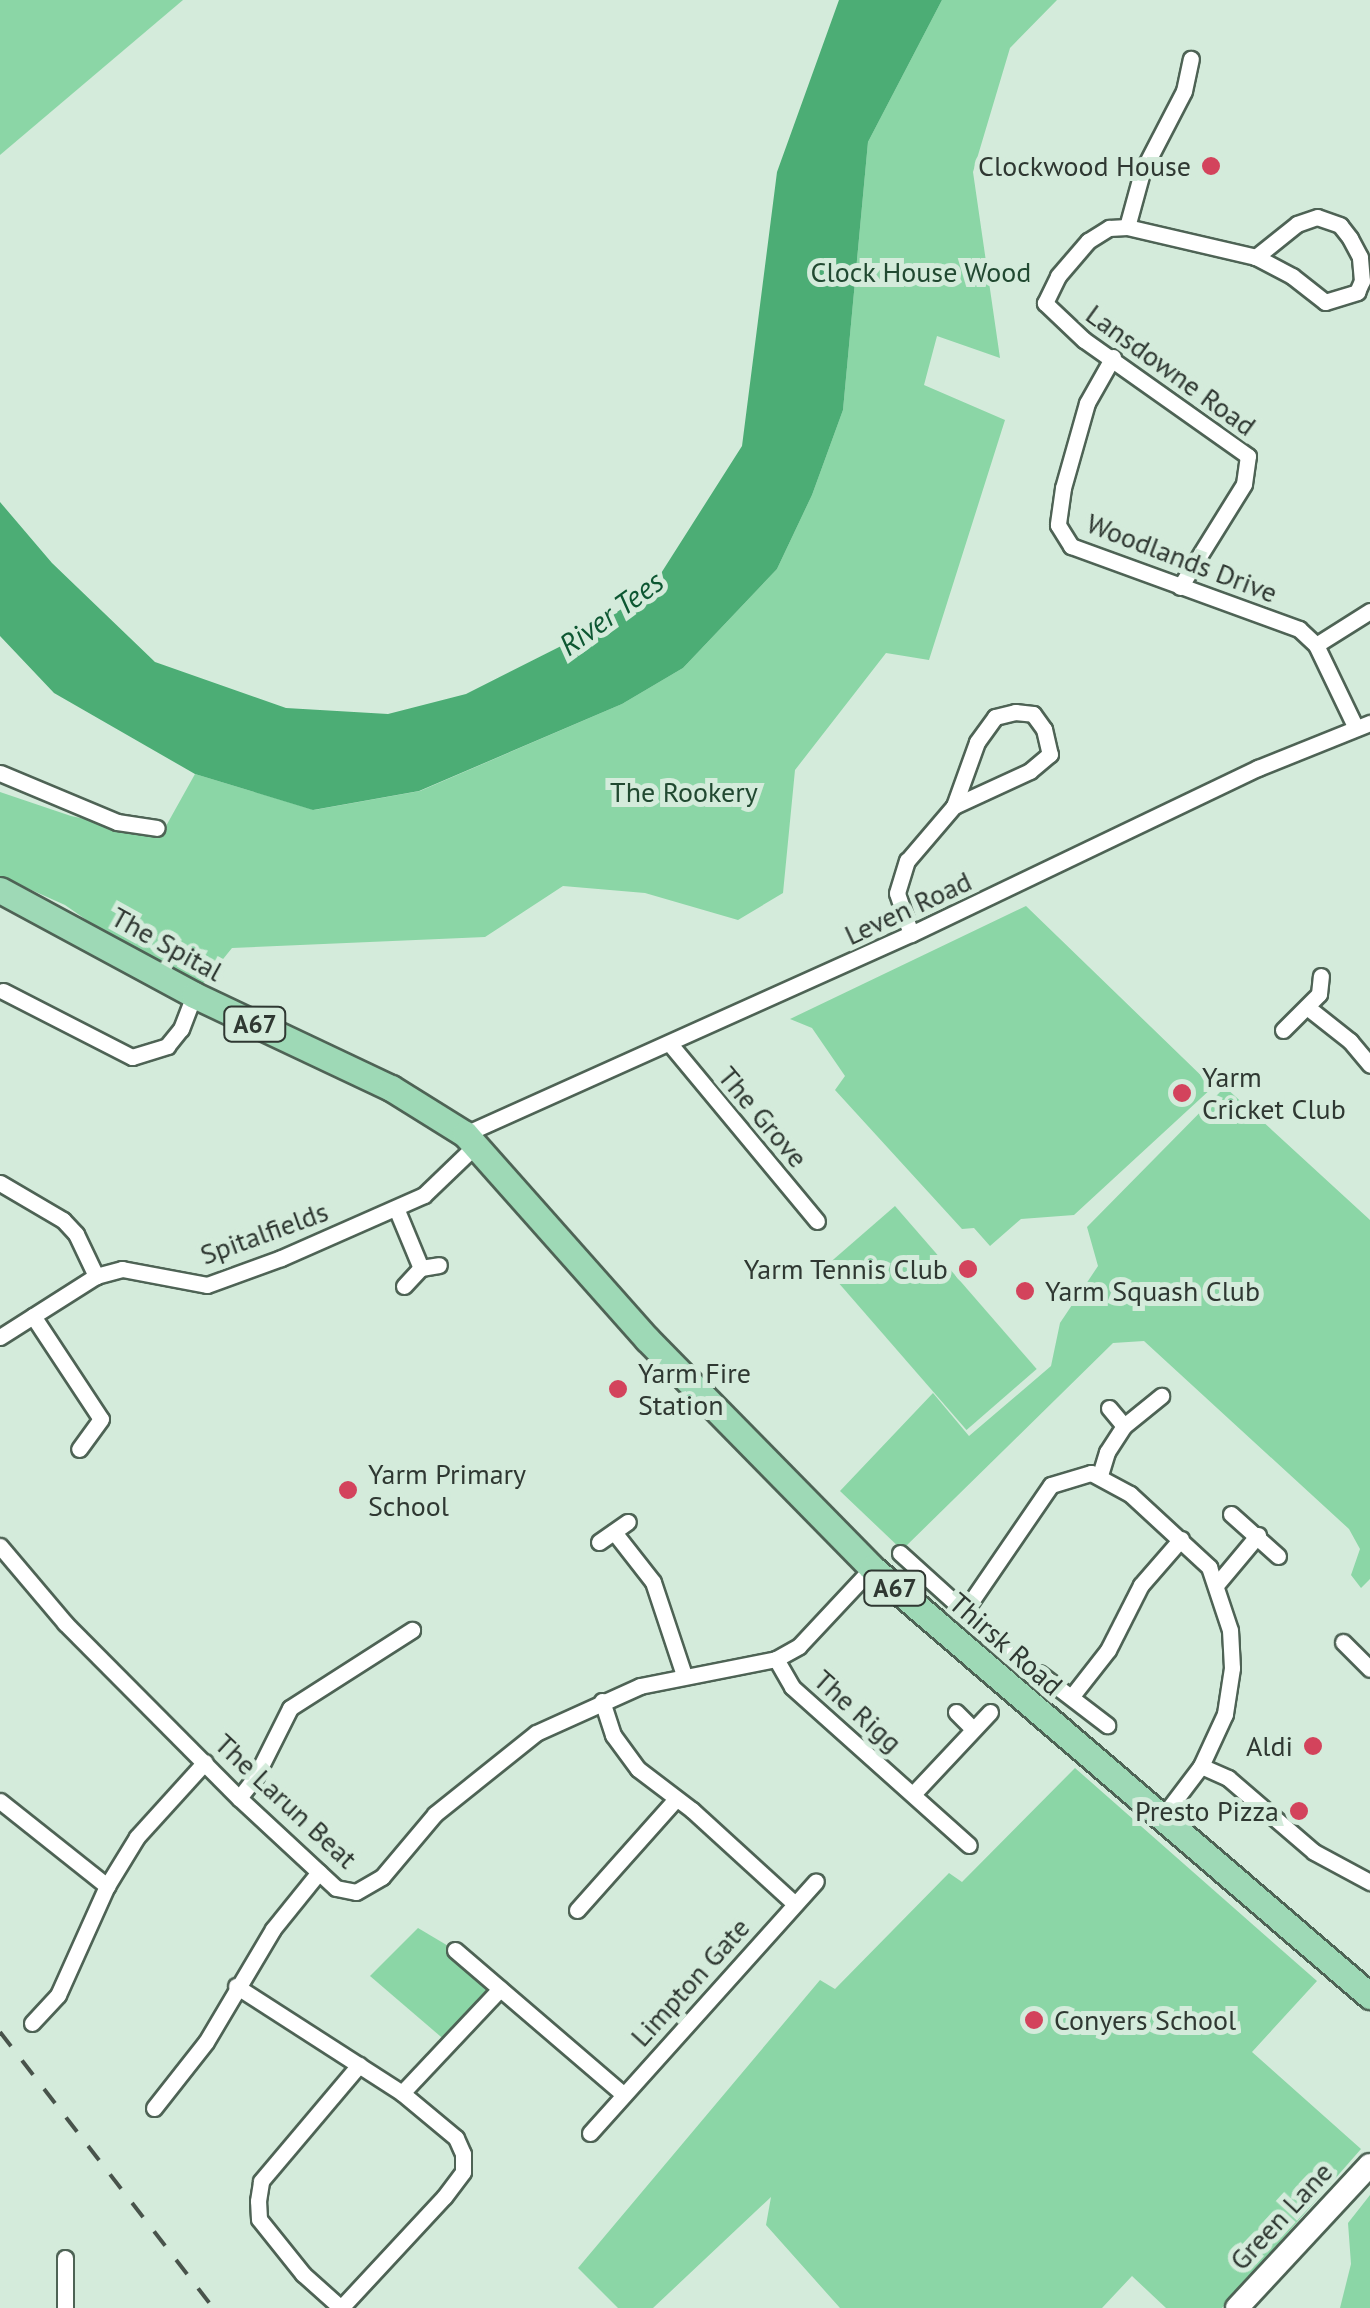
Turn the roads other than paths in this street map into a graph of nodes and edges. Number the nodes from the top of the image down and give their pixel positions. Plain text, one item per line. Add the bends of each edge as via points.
1 (1185, 63) dead end
2 (1127, 227) junction
3 (1256, 257) junction
4 (1112, 357) junction
5 (1180, 587) junction
6 (1370, 611) edge
7 (1316, 644) junction
8 (1363, 725) edge
9 (0, 773) edge
10 (146, 806) dead end
11 (954, 806) junction
12 (0, 890) edge
13 (911, 934) junction
14 (1321, 976) dead end
15 (12, 990) dead end
16 (194, 995) junction
17 (1307, 1008) junction
18 (1283, 1030) dead end
19 (670, 1044) junction
20 (1370, 1065) edge
21 (471, 1139) junction
22 (0, 1184) edge
23 (396, 1208) junction
24 (817, 1221) dead end
25 (439, 1265) dead end
26 (421, 1268) junction
27 (96, 1276) junction
28 (404, 1286) dead end
29 (34, 1316) junction
30 (0, 1337) edge
31 (1161, 1396) dead end
32 (1109, 1408) dead end
33 (1124, 1426) junction
34 (79, 1449) dead end
35 (1100, 1474) junction
36 (1231, 1514) dead end
37 (1258, 1536) junction
38 (1181, 1539) junction
39 (599, 1542) dead end
40 (0, 1548) edge
41 (900, 1553) dead end
42 (1278, 1556) dead end
43 (872, 1568) junction
44 (1217, 1584) junction
45 (966, 1609) junction
46 (404, 1640) dead end
47 (1343, 1642) dead end
48 (1005, 1648) dead end
49 (776, 1659) junction
50 (1370, 1669) edge
51 (1039, 1673) dead end
52 (684, 1675) junction
53 (1072, 1696) junction
54 (602, 1701) junction
55 (956, 1712) dead end
56 (990, 1712) dead end
57 (1107, 1726) dead end
58 (973, 1729) junction
59 (276, 1736) junction
60 (292, 1742) dead end
61 (206, 1762) junction
62 (1201, 1766) junction
63 (914, 1793) junction
64 (239, 1798) junction
65 (676, 1799) junction
66 (0, 1801) edge
67 (14, 1811) junction
68 (1163, 1816) junction
69 (0, 1823) edge
70 (969, 1845) dead end
71 (319, 1872) junction
72 (816, 1880) dead end
73 (1370, 1882) edge
74 (107, 1886) junction
75 (795, 1904) junction
76 (577, 1910) dead end
77 (454, 1950) dead end
78 (236, 1986) junction
79 (500, 1989) junction
80 (1370, 1996) edge
81 (32, 2024) dead end
82 (359, 2066) junction
83 (402, 2093) junction
84 (623, 2094) junction
85 (154, 2108) dead end
86 (590, 2133) dead end
87 (1370, 2165) edge
88 (84, 2273) dead end
89 (65, 2308) edge
90 (341, 2308) edge
91 (1237, 2308) edge

1 - 2 street via 1184,91 1142,172
2 - 3 street
2 - 4 street, Lansdowne Road via 1108,228 1088,242 1045,303
3 - 3 street via 1325,302 1357,292 1362,281 1350,238 1340,225 1317,217 1297,224
4 - 5 street, Lansdowne Road via 1248,456 1244,484
4 - 5 street, Woodlands Drive via 1087,403 1058,526 1070,546
5 - 7 street, Woodlands Drive via 1300,629
6 - 7 street
7 - 8 street
8 - 13 street, Leven Road via 1258,768
9 - 10 street via 117,822 152,827
11 - 11 street via 977,742 995,717 1033,714 1050,754 1030,771
11 - 13 street via 902,877 897,893
12 - 16 main road, The Spital / A67
13 - 19 street, Leven Road
14 - 17 street via 1319,994
15 - 16 street via 132,1057 166,1046
16 - 21 main road, The Spital / A67 via 391,1088
17 - 18 street
17 - 20 street
19 - 21 street, Leven Road
19 - 24 street, The Grove
21 - 23 street, Spitalfields via 424,1196
21 - 43 main road, Thirsk Road / A67 via 647,1339
22 - 27 street via 63,1220
23 - 26 street
23 - 27 street, Spitalfields via 207,1284 122,1269
25 - 26 street
26 - 28 street
27 - 29 street, Spitalfields
29 - 30 street, Spitalfields
29 - 34 street via 101,1419
31 - 33 street
32 - 33 street
33 - 35 street
35 - 38 street
35 - 45 street via 1051,1485
36 - 37 street
37 - 42 street
37 - 44 street
38 - 44 street
38 - 53 street via 1141,1584 1108,1650
39 - 52 street via 621,1527 653,1582
40 - 61 street, The Larun Beat
41 - 45 street
43 - 49 street, The Larun Beat via 799,1646
43 - 68 main road, Thirsk Road / A67
44 - 62 street via 1232,1668 1225,1714
45 - 48 street
46 - 59 street via 290,1708
47 - 50 street
49 - 52 street, The Larun Beat
49 - 63 street, The Rigg via 792,1687
51 - 53 street
52 - 54 street, The Larun Beat
53 - 57 street
54 - 65 street via 613,1735 638,1769
54 - 71 street, The Larun Beat via 536,1733 484,1771 366,1888 336,1888
55 - 58 street
56 - 58 street
58 - 63 street
59 - 60 street
59 - 64 street
61 - 64 street, The Larun Beat
61 - 74 street via 137,1837
62 - 68 street
62 - 73 street via 1228,1778 1314,1852
63 - 70 street, The Rigg
64 - 71 street, The Larun Beat
65 - 75 street
65 - 76 street
66 - 67 street
67 - 69 street
67 - 74 street
68 - 80 main road, Thirsk Road / A67
71 - 78 street
72 - 75 street, Limpton Gate
74 - 81 street via 58,1995 40,2004
75 - 84 street, Limpton Gate
77 - 79 street
78 - 82 street
78 - 85 street via 206,2042
79 - 83 street
79 - 84 street
82 - 83 street
82 - 90 street via 261,2180 258,2200 259,2218 302,2274
83 - 90 street via 456,2138 463,2172
84 - 86 street, Limpton Gate
87 - 91 main road, Green Lane
88 - 89 street via 65,2265

